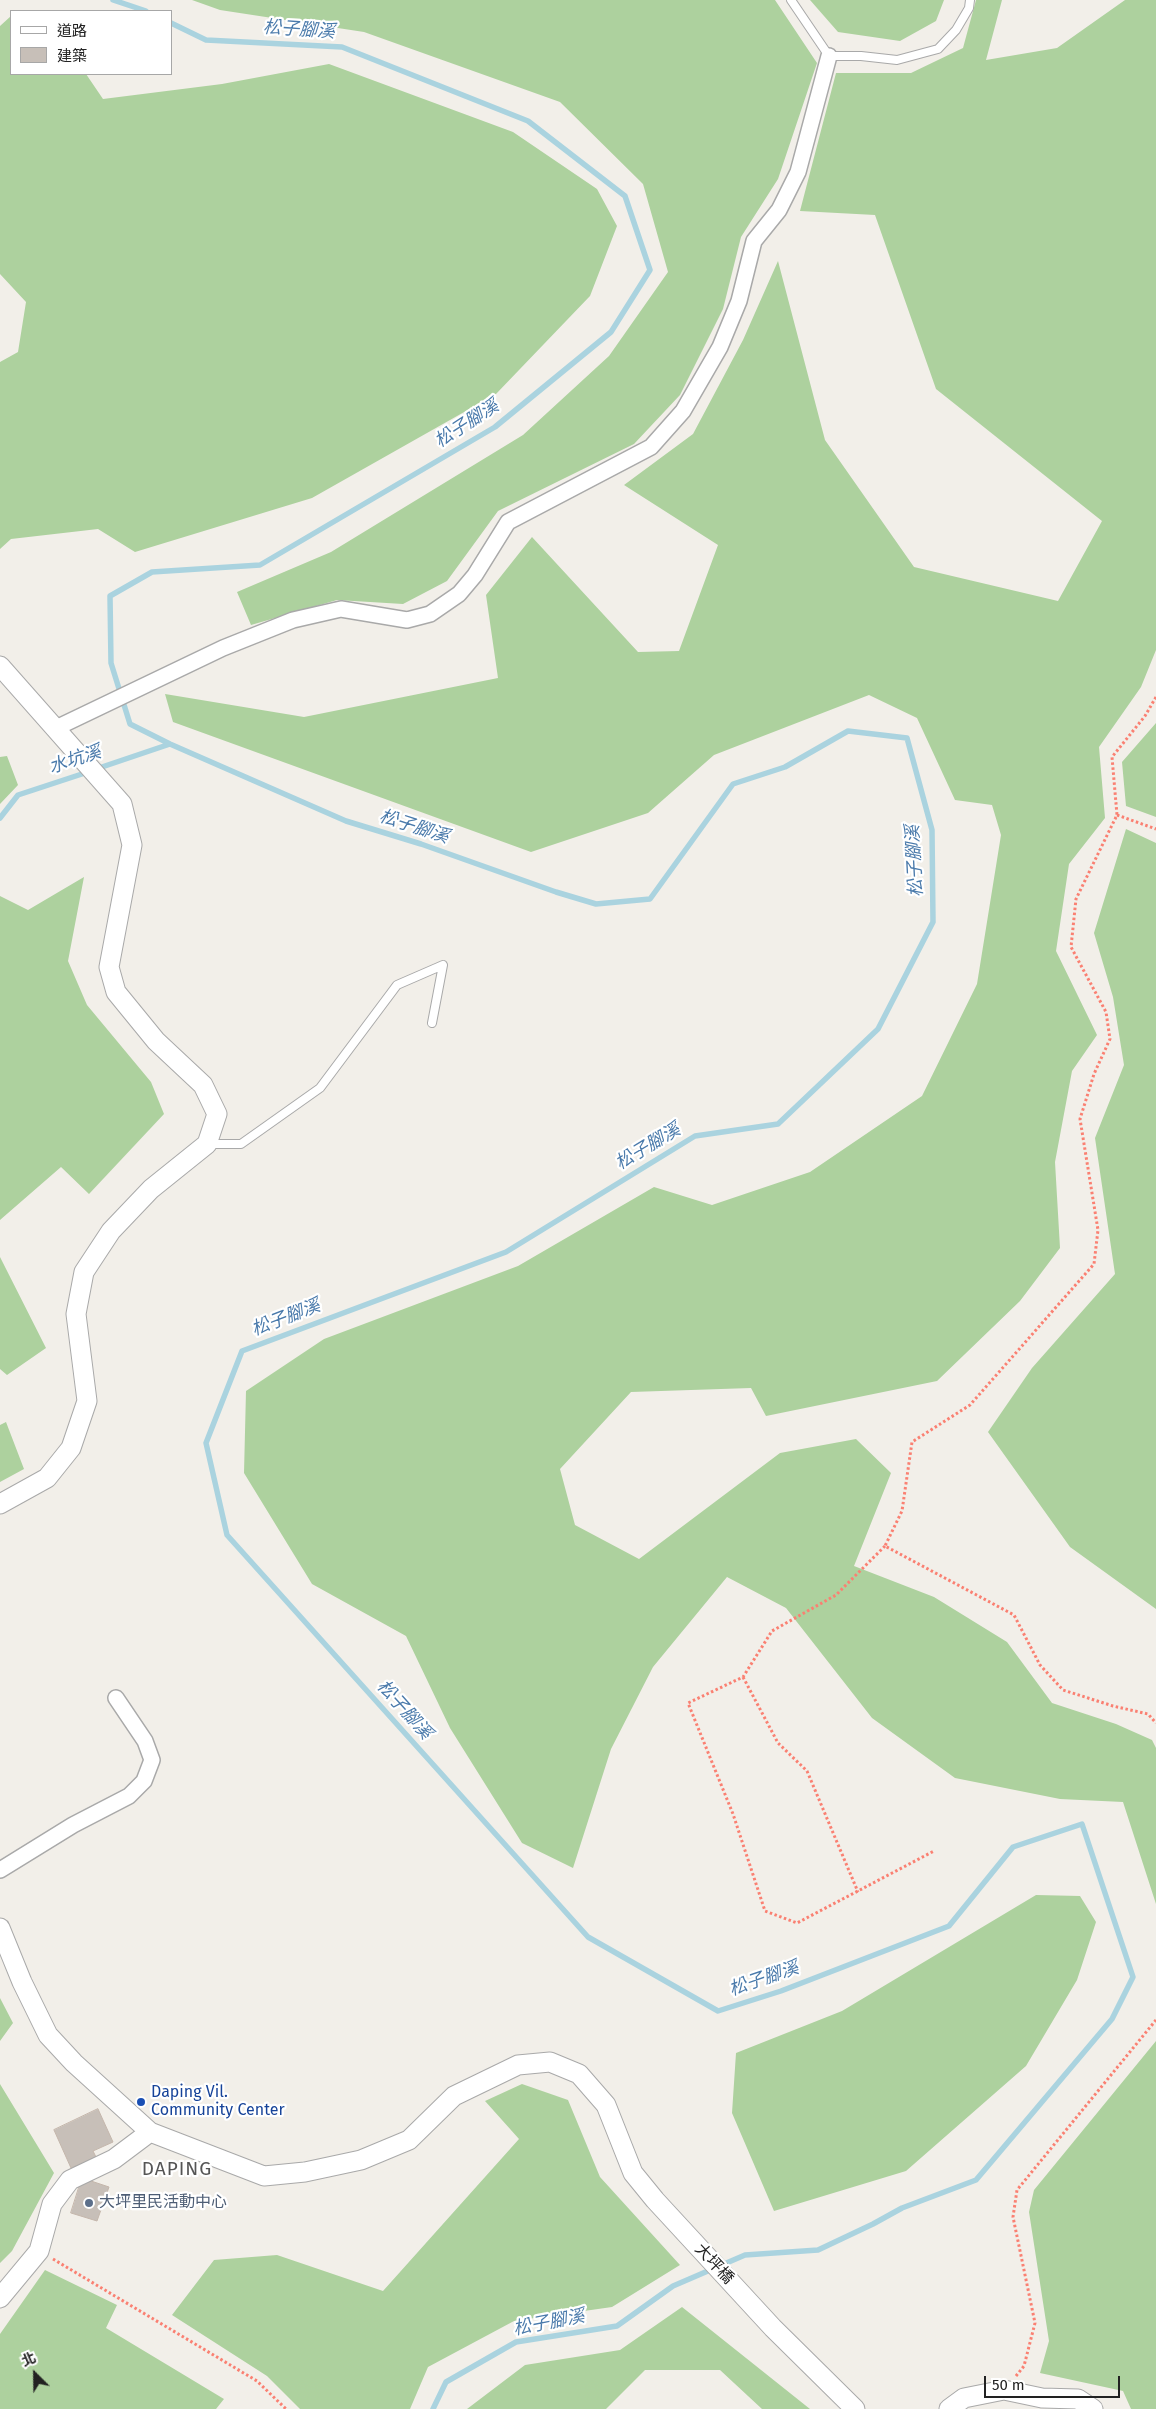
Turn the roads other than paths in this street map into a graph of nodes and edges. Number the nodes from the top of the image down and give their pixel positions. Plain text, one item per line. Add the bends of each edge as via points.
1 (791, 0) edge
2 (970, 0) edge
3 (829, 56) junction
4 (0, 666) edge
5 (56, 728) junction
6 (432, 1023) dead end
7 (207, 1144) junction
8 (0, 1504) edge
9 (116, 1698) dead end
10 (0, 1870) edge
11 (0, 1928) edge
12 (150, 2132) junction
13 (6, 2284) edge
14 (0, 2298) edge
15 (855, 2409) edge
16 (949, 2409) edge
17 (1093, 2409) edge

1 - 3 lane
2 - 3 lane via 956,30 938,49 897,60
3 - 5 street via 798,172 779,210 754,241 740,301 720,347 684,411 651,447 508,522 460,594 430,614 407,620 340,610 293,620 224,648
4 - 5 street
5 - 7 street via 122,804 132,845 109,967 116,992 156,1041 203,1085 217,1114
6 - 7 lane via 443,965 397,986 320,1088 241,1144
7 - 8 street via 150,1189 111,1231 84,1272 76,1314 87,1402 71,1448 47,1478
9 - 10 street via 145,1741 152,1760 144,1781 128,1796
11 - 12 street via 48,2034 74,2063
12 - 13 street via 114,2159 70,2180 52,2204 39,2251
12 - 15 street, 大坪橋 via 264,2176 305,2172 361,2160 409,2140 454,2096 518,2065 550,2062 579,2074 606,2105 633,2173 655,2200 773,2328
13 - 14 street
16 - 17 street via 964,2398 1004,2390 1042,2398 1078,2399

